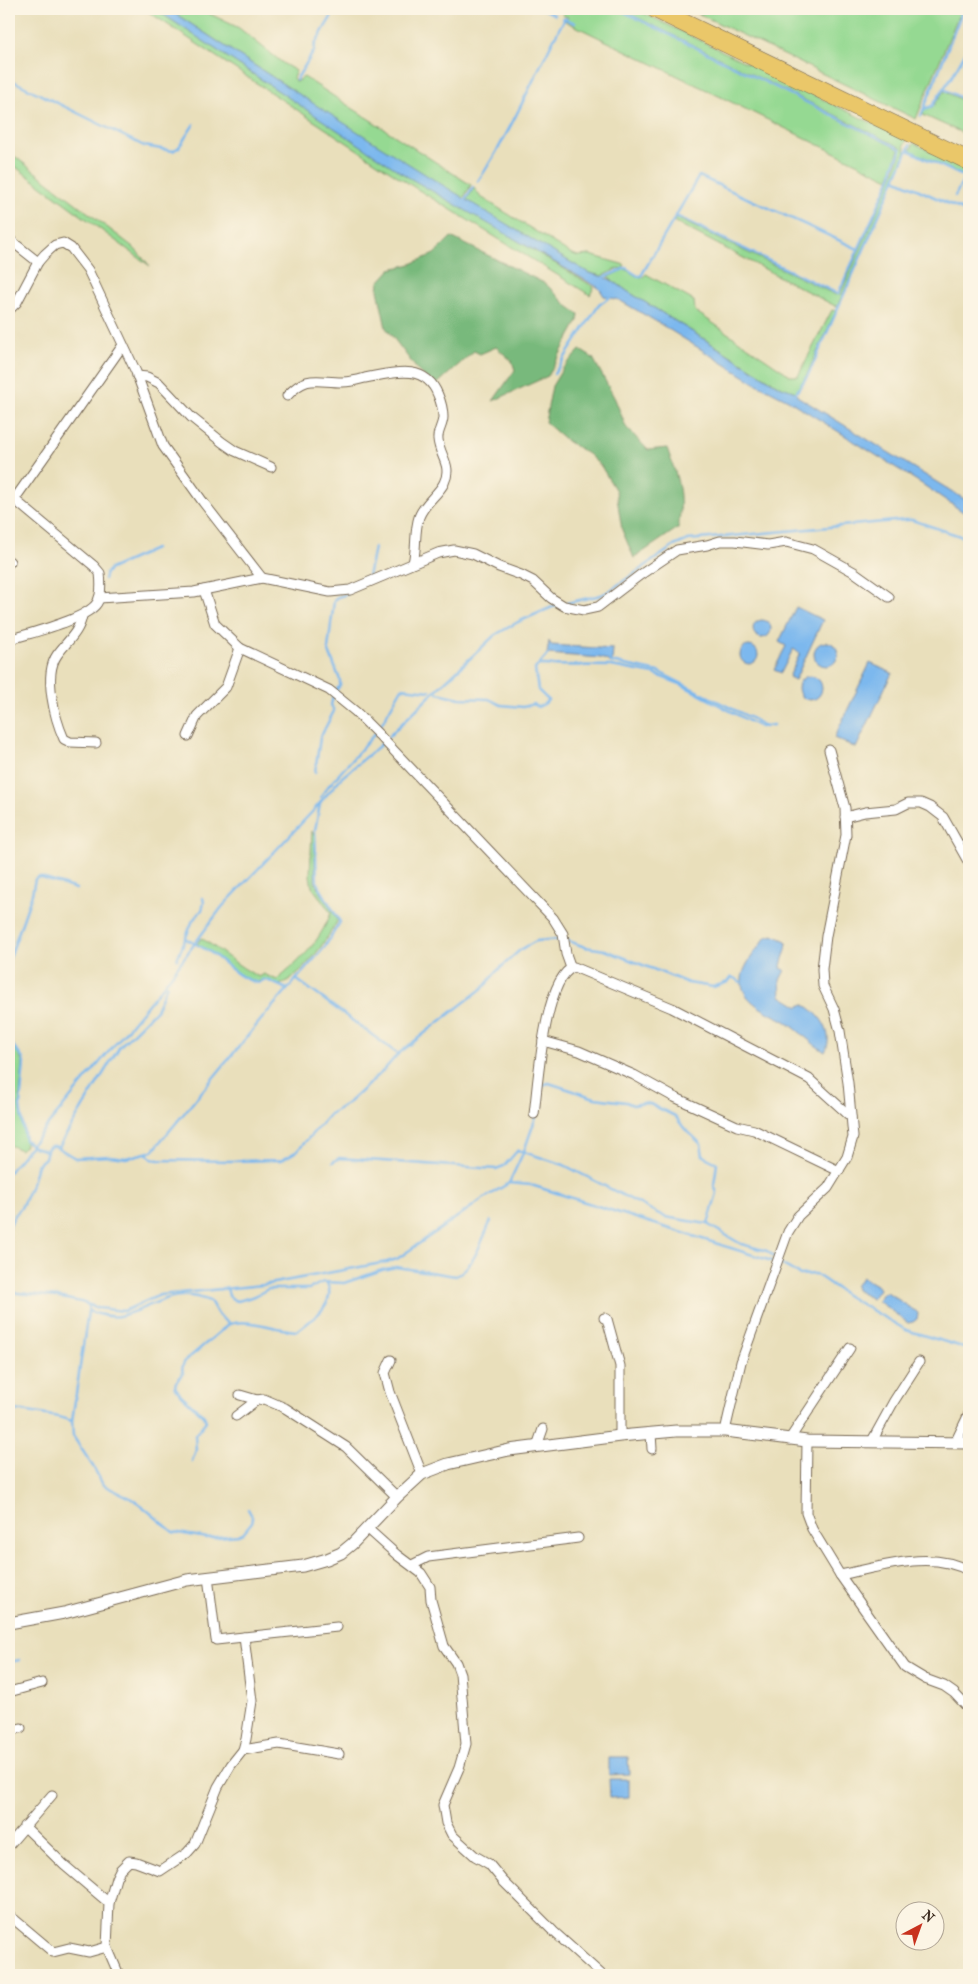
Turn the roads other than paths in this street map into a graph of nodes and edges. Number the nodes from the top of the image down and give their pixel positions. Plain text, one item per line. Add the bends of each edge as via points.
1 (655, 9) edge
2 (676, 9) edge
3 (969, 151) edge
4 (969, 161) edge
5 (9, 239) edge
6 (38, 262) junction
7 (9, 308) edge
8 (123, 345) junction
9 (137, 376) junction
10 (287, 396) dead end
11 (271, 467) dead end
12 (12, 504) edge
13 (413, 563) junction
14 (262, 578) junction
15 (204, 590) junction
16 (889, 597) dead end
17 (99, 598) junction
18 (82, 616) junction
19 (9, 640) edge
20 (240, 648) junction
21 (188, 736) dead end
22 (96, 743) dead end
23 (829, 750) dead end
24 (845, 817) junction
25 (969, 863) edge
26 (571, 968) junction
27 (543, 1041) junction
28 (534, 1114) dead end
29 (851, 1118) junction
30 (839, 1172) junction
31 (604, 1318) dead end
32 (850, 1348) dead end
33 (390, 1360) dead end
34 (919, 1362) dead end
35 (240, 1395) dead end
36 (257, 1400) junction
37 (969, 1414) edge
38 (236, 1416) dead end
39 (543, 1429) dead end
40 (725, 1431) junction
41 (651, 1433) junction
42 (620, 1436) junction
43 (789, 1440) junction
44 (807, 1441) junction
45 (872, 1442) junction
46 (955, 1443) junction
47 (969, 1443) edge
48 (537, 1446) junction
49 (652, 1449) dead end
50 (422, 1474) junction
51 (397, 1496) junction
52 (367, 1528) junction
53 (578, 1538) dead end
54 (412, 1565) junction
55 (969, 1571) edge
56 (840, 1576) junction
57 (208, 1577) junction
58 (9, 1623) edge
59 (337, 1627) dead end
60 (244, 1637) junction
61 (42, 1682) dead end
62 (9, 1692) edge
63 (969, 1708) edge
64 (21, 1728) dead end
65 (9, 1731) edge
66 (243, 1750) junction
67 (339, 1754) dead end
68 (52, 1795) dead end
69 (24, 1826) junction
70 (9, 1845) edge
71 (109, 1903) junction
72 (9, 1915) edge
73 (107, 1946) junction
74 (119, 1975) edge
75 (602, 1975) edge

1 - 4 highway
2 - 3 highway
5 - 6 street
6 - 7 street via 17,302
6 - 8 street via 55,245 63,243 71,248 88,270
8 - 9 street
8 - 12 street
9 - 11 street via 159,383 191,417 235,451
9 - 14 street via 169,456
10 - 13 street via 296,386 309,380 344,382 397,372 418,374 435,386 443,417 437,438 447,464 446,475 419,518
12 - 17 street via 57,534 100,573
13 - 14 street via 340,592
13 - 16 street via 454,550 473,554 521,575 564,606 584,610 598,607 676,550 720,541 768,545 786,542 813,549
14 - 15 street
15 - 17 street
15 - 20 street via 215,624
17 - 18 street
18 - 19 street
18 - 22 street via 80,626 55,657 50,684 58,726 64,739
20 - 21 street via 226,687 197,716
20 - 26 street via 330,690 356,712 553,918 563,934
23 - 24 street
24 - 25 street via 921,803 943,817
24 - 29 street via 846,835 822,969 823,986 840,1031
26 - 27 street via 563,976 551,1003
26 - 29 street via 579,968 672,1008 809,1079
27 - 28 street
27 - 30 street via 579,1051 634,1075 672,1096 737,1126 754,1130
29 - 30 street via 853,1137
30 - 40 street via 828,1188 798,1216 788,1232 741,1362
31 - 42 street via 619,1359
32 - 43 street
33 - 50 street via 385,1373 390,1392
34 - 45 street
35 - 36 street
36 - 38 street
36 - 51 street via 285,1408 331,1436
37 - 46 street
39 - 48 street
40 - 41 street
40 - 43 street
41 - 42 street
41 - 49 street
42 - 48 street
43 - 44 street
44 - 45 street
44 - 56 street via 806,1512 812,1529
45 - 46 street
46 - 47 street
48 - 50 street via 482,1455
50 - 51 street
51 - 52 street
52 - 54 street
52 - 57 street via 341,1553 328,1559 303,1566
53 - 54 street via 428,1557
54 - 75 street via 422,1573 430,1587 444,1646 460,1674 466,1744 443,1805 446,1823 463,1846 489,1864 553,1931
55 - 56 street via 938,1560
56 - 63 street via 905,1666 954,1692
57 - 58 street
57 - 60 street via 216,1640
59 - 60 street
60 - 66 street via 252,1701
61 - 62 street
64 - 65 street
66 - 67 street via 279,1744
66 - 71 street via 218,1787 195,1844 160,1871 129,1861 116,1878
68 - 69 street
69 - 70 street
69 - 71 street
71 - 73 street
72 - 73 street via 53,1952 69,1948 89,1952
73 - 74 street

